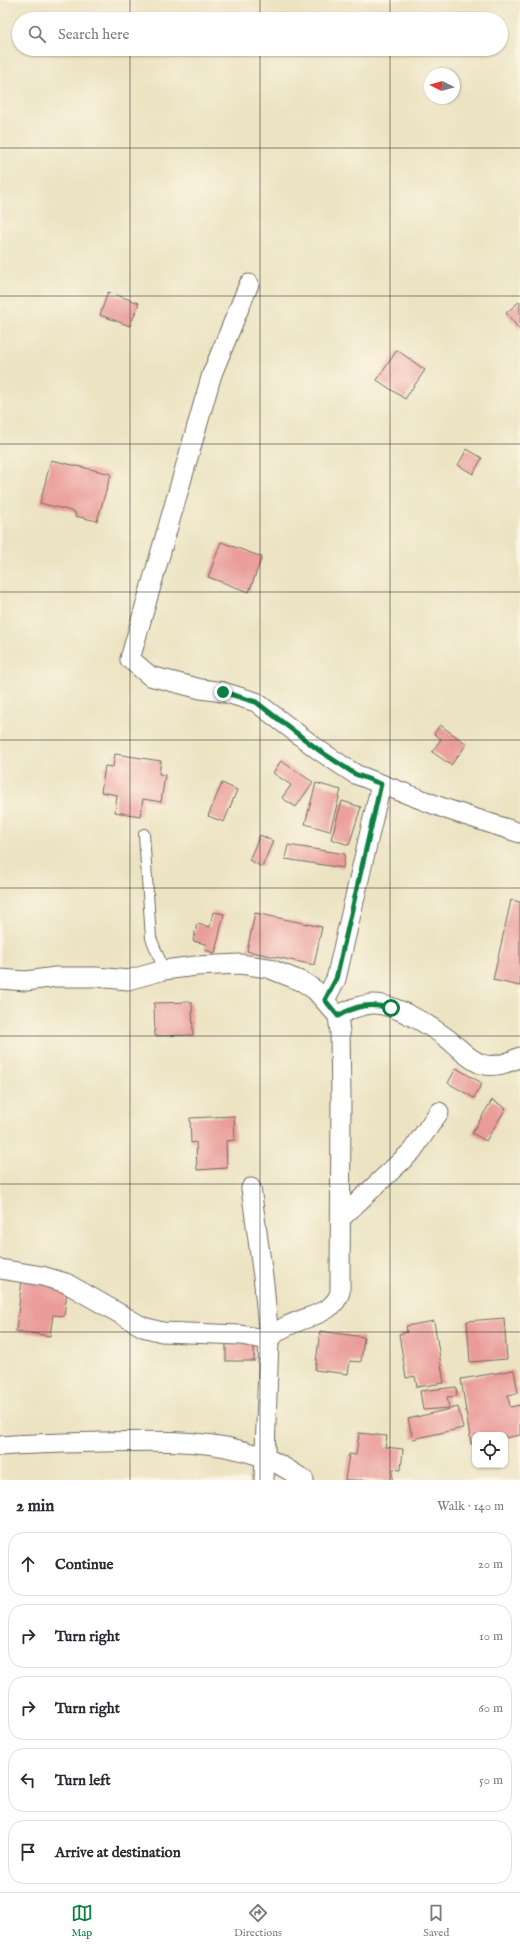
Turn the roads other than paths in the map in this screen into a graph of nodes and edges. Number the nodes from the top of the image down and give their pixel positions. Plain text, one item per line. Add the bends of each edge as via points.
1 (249, 284) dead end
2 (381, 784) junction
3 (520, 833) edge
4 (144, 834) dead end
5 (164, 970) junction
6 (0, 979) edge
7 (325, 1000) junction
8 (338, 1016) junction
9 (520, 1057) edge
10 (439, 1112) dead end
11 (251, 1188) dead end
12 (341, 1218) junction
13 (0, 1269) edge
14 (269, 1340) junction
15 (0, 1446) edge
16 (265, 1458) junction
17 (264, 1480) edge
18 (304, 1480) edge

1 - 2 street via 212,374 130,659 150,676 256,702 326,756 355,774
2 - 3 street
2 - 7 street via 336,979
4 - 5 lane via 151,938
5 - 6 street via 128,980 96,977 56,977 26,981
5 - 7 street via 240,964 268,968 303,982
7 - 8 street
8 - 9 street via 351,1008 372,1004 391,1008 415,1017 436,1030 480,1064 500,1065
8 - 12 street via 341,1044
10 - 12 street via 412,1151
11 - 14 street
12 - 14 street via 338,1301 323,1313 291,1323
13 - 14 street via 66,1283 143,1327 182,1334 241,1335
14 - 16 street
15 - 16 street via 176,1442 232,1449
16 - 17 street
16 - 18 street

